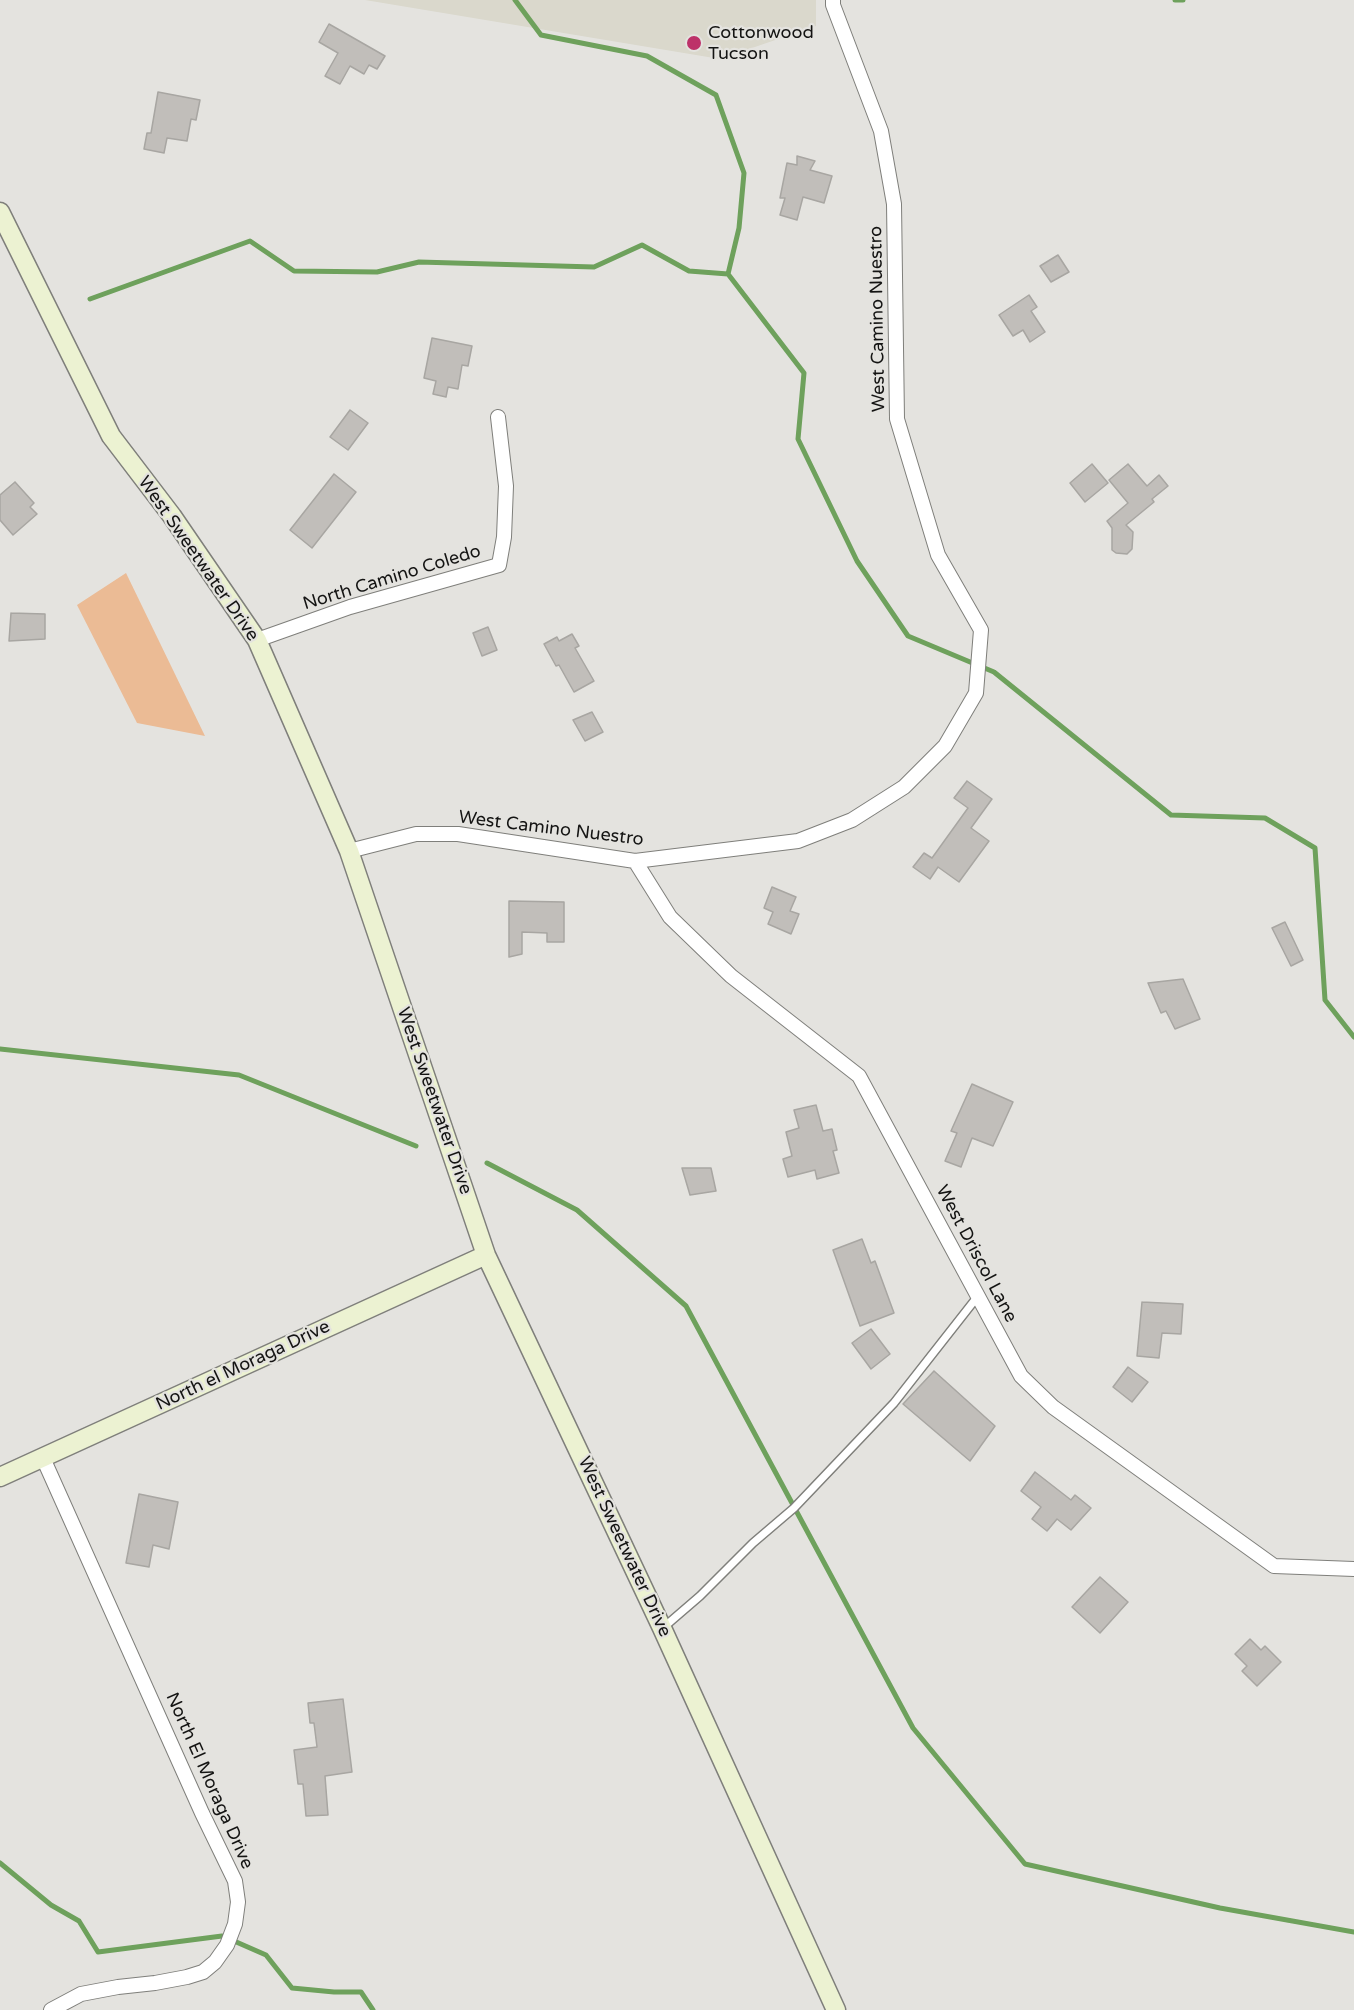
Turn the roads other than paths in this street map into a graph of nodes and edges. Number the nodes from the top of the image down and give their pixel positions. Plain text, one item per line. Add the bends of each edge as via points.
1 (832, 0) edge
2 (0, 212) edge
3 (498, 417) dead end
4 (257, 640) junction
5 (349, 851) junction
6 (635, 861) junction
7 (486, 1255) junction
8 (979, 1296) junction
9 (43, 1458) junction
10 (0, 1477) edge
11 (1354, 1569) edge
12 (662, 1629) junction
13 (51, 2010) edge
14 (836, 2010) edge

1 - 6 street, West Camino Nuestro via 881,131 894,204 897,419 938,555 981,630 976,693 945,746 904,787 852,820 798,841
2 - 4 street, West Sweetwater Drive via 111,436 172,516
3 - 4 street, North Camino Coledo via 506,486 499,565 350,607
4 - 5 street, West Sweetwater Drive
5 - 6 street, West Camino Nuestro via 416,834 458,834
5 - 7 street, West Sweetwater Drive
6 - 8 street, West Driscol Lane via 670,917 685,932 731,976 858,1076
7 - 9 street, North el Moraga Drive
7 - 12 street, West Sweetwater Drive
8 - 11 street, West Driscol Lane via 1020,1376 1053,1407 1274,1566
8 - 12 lane via 878,1421 794,1508
9 - 10 street, North el Moraga Drive
9 - 13 street, North El Moraga Drive via 235,1881 238,1902 227,1945 203,1972 81,1994
12 - 14 street, West Sweetwater Drive

